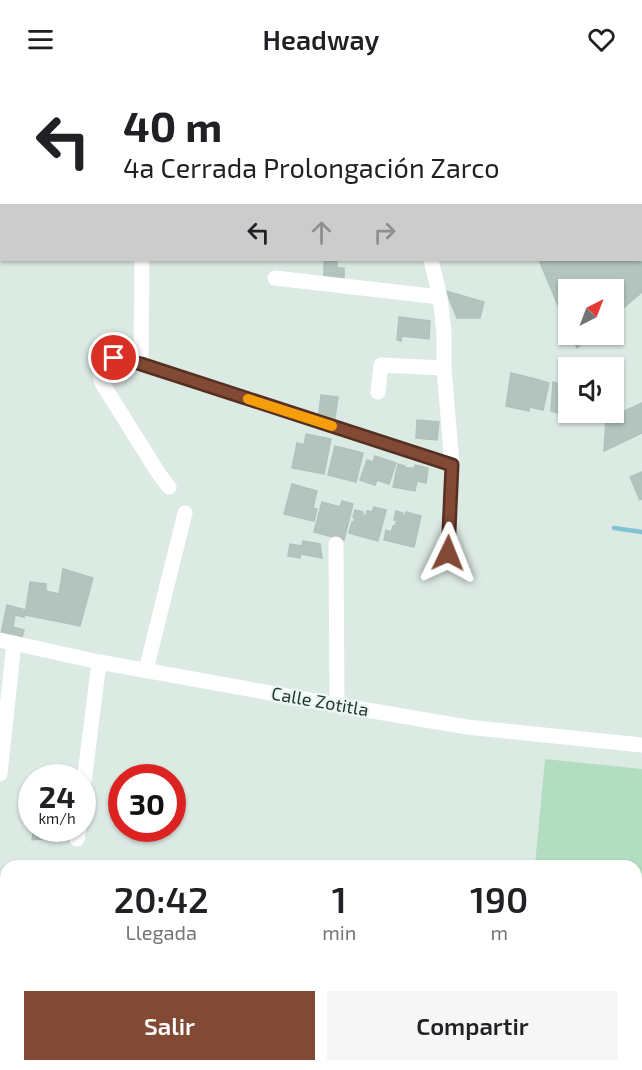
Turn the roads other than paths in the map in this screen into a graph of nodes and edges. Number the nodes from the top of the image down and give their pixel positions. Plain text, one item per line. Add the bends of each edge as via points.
1 (142, 261) edge
2 (431, 261) edge
3 (275, 278) dead end
4 (440, 297) junction
5 (141, 364) junction
6 (444, 368) junction
7 (378, 392) dead end
8 (452, 465) junction
9 (169, 486) dead end
10 (185, 513) dead end
11 (336, 544) dead end
12 (448, 553) dead end
13 (7, 642) edge
14 (99, 662) junction
15 (146, 670) junction
16 (337, 699) junction
17 (2, 736) edge
18 (642, 745) edge
19 (86, 764) edge
20 (0, 774) edge

1 - 5 street
2 - 4 street
3 - 4 street
4 - 6 street
5 - 8 street
5 - 9 street via 106,360 99,375
6 - 7 street via 381,365
6 - 8 street
8 - 12 street
10 - 15 street
11 - 16 street
13 - 14 street, Calle Zotitla
13 - 17 street
14 - 15 street, Calle Zotitla
14 - 19 street
15 - 16 street, Calle Zotitla
16 - 18 street, Calle Zotitla via 467,726
17 - 20 street

